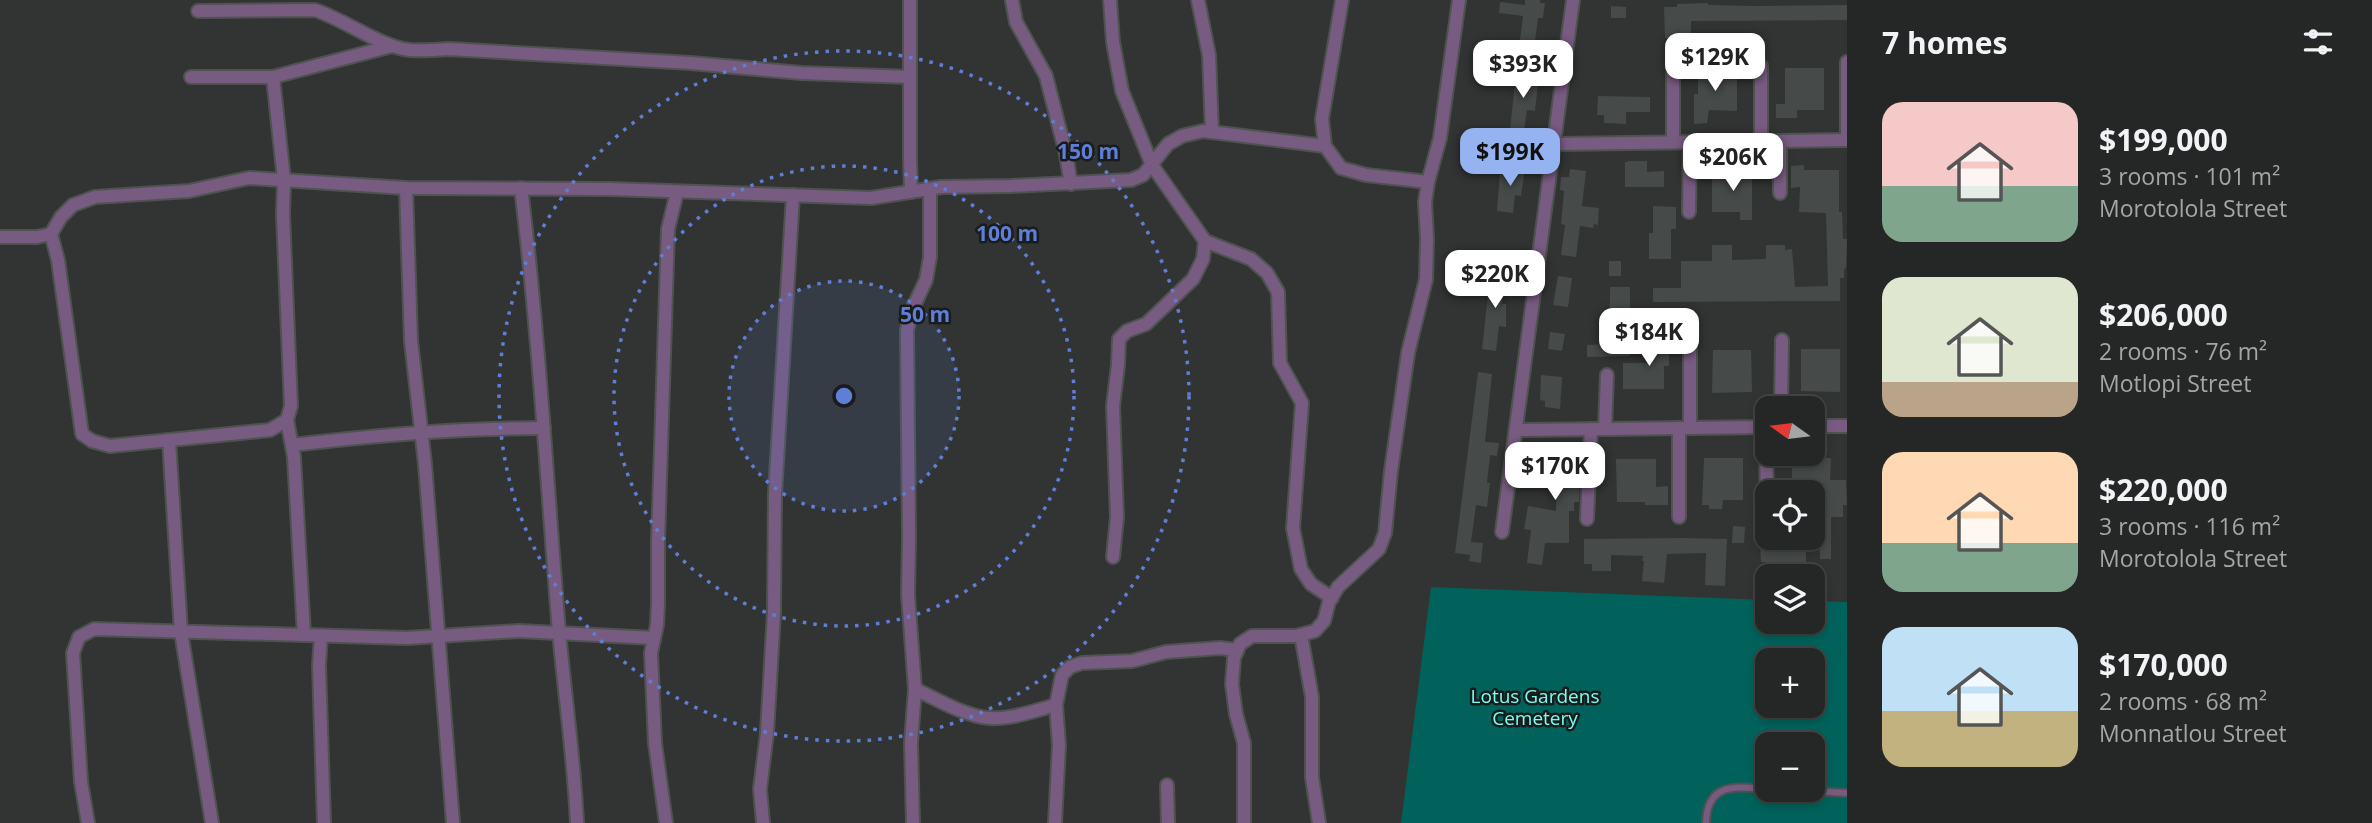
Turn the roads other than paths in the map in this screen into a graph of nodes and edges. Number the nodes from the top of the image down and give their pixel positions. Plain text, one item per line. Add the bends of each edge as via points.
1 (910, 0) edge
2 (1012, 0) edge
3 (1110, 0) edge
4 (1198, 0) edge
5 (1342, 0) edge
6 (1459, 0) edge
7 (1573, 0) edge
8 (198, 11) dead end
9 (392, 46) junction
10 (1847, 62) edge
11 (1761, 66) dead end
12 (1673, 70) dead end
13 (191, 77) dead end
14 (274, 77) junction
15 (910, 77) junction
16 (1212, 132) junction
17 (1847, 140) edge
18 (1761, 141) junction
19 (1780, 141) junction
20 (1673, 142) junction
21 (1690, 142) junction
22 (1555, 144) junction
23 (1325, 146) junction
24 (1152, 165) junction
25 (284, 180) junction
26 (1428, 182) junction
27 (1071, 184) junction
28 (406, 188) junction
29 (521, 188) junction
30 (930, 189) junction
31 (677, 192) junction
32 (912, 192) junction
33 (1780, 193) dead end
34 (793, 195) junction
35 (1689, 212) dead end
36 (51, 234) junction
37 (0, 237) edge
38 (1205, 241) junction
39 (1690, 334) dead end
40 (1782, 340) dead end
41 (1607, 375) dead end
42 (1782, 396) edge
43 (287, 420) junction
44 (1825, 426) edge
45 (1847, 426) edge
46 (1755, 427) edge
47 (544, 428) junction
48 (1684, 428) junction
49 (1591, 429) junction
50 (1605, 429) junction
51 (1517, 430) junction
52 (421, 432) junction
53 (169, 440) junction
54 (292, 445) junction
55 (1679, 517) dead end
56 (1587, 519) dead end
57 (1502, 531) dead end
58 (1113, 557) dead end
59 (1332, 598) junction
60 (181, 632) junction
61 (559, 633) junction
62 (304, 635) junction
63 (1301, 635) junction
64 (321, 636) junction
65 (438, 636) junction
66 (654, 638) junction
67 (1237, 650) junction
68 (915, 689) junction
69 (1056, 705) junction
70 (1167, 785) dead end
71 (1755, 788) edge
72 (1825, 792) edge
73 (1847, 793) edge
74 (88, 823) edge
75 (212, 823) edge
76 (324, 823) edge
77 (453, 823) edge
78 (577, 823) edge
79 (666, 823) edge
80 (763, 823) edge
81 (913, 823) edge
82 (1055, 823) edge
83 (1168, 823) edge
84 (1244, 823) edge
85 (1320, 823) edge
86 (1706, 823) edge

1 - 15 street
2 - 27 street via 1016,22 1046,76
3 - 24 street via 1122,91
4 - 16 street via 1209,55
5 - 23 street via 1322,119
6 - 26 street via 1440,138
7 - 22 street
8 - 9 street via 315,9
9 - 14 street
9 - 15 street
10 - 17 street
11 - 18 street
12 - 20 street
13 - 14 street
14 - 25 street
15 - 32 street
16 - 23 street
16 - 24 street via 1182,136 1168,144
17 - 19 street
18 - 19 street
18 - 21 street
19 - 33 street
20 - 21 street
20 - 22 street
21 - 35 street
22 - 51 street
23 - 26 street via 1342,168 1366,176
24 - 27 street via 1131,180
24 - 38 street
25 - 28 street
25 - 36 street via 248,178 189,191 94,197 73,205
25 - 43 street via 291,406
26 - 59 street via 1426,279 1408,353 1385,533 1379,549 1345,579
27 - 30 street
28 - 29 street
28 - 52 street via 411,341
29 - 31 street
29 - 47 street
30 - 32 street
30 - 68 street via 930,257 906,330 908,595
31 - 34 street
31 - 66 street via 668,229
32 - 34 street via 871,198
34 - 80 street via 775,494 774,612 760,789
36 - 37 street
36 - 53 street via 82,434 110,446
38 - 58 street via 1203,259 1193,279 1146,324 1119,339 1113,407 1117,517
38 - 59 street via 1251,259 1267,273 1278,292 1280,363 1302,403 1293,528 1301,569 1311,584
39 - 48 street
40 - 42 street
41 - 50 street
43 - 53 street via 270,430
43 - 54 street
44 - 45 street
46 - 48 street
47 - 52 street
47 - 61 street
48 - 50 street
48 - 55 street
49 - 50 street
49 - 51 street
49 - 56 street
51 - 57 street
52 - 54 street
52 - 65 street
53 - 60 street
54 - 62 street
59 - 63 street via 1324,621 1315,631
60 - 62 street
60 - 74 street via 94,629 79,637 73,653
60 - 75 street
61 - 65 street
61 - 66 street
61 - 78 street
62 - 64 street
63 - 67 street via 1252,636
63 - 85 street via 1312,697 1312,777
64 - 65 street
64 - 76 street
65 - 77 street
66 - 79 street via 655,743
67 - 69 street via 1166,652 1132,661 1082,663 1062,676
67 - 84 street via 1232,684 1244,743
68 - 69 street via 984,717 1022,715
68 - 81 street
69 - 82 street
70 - 83 street
71 - 86 lane via 1721,790 1709,806
72 - 73 lane

